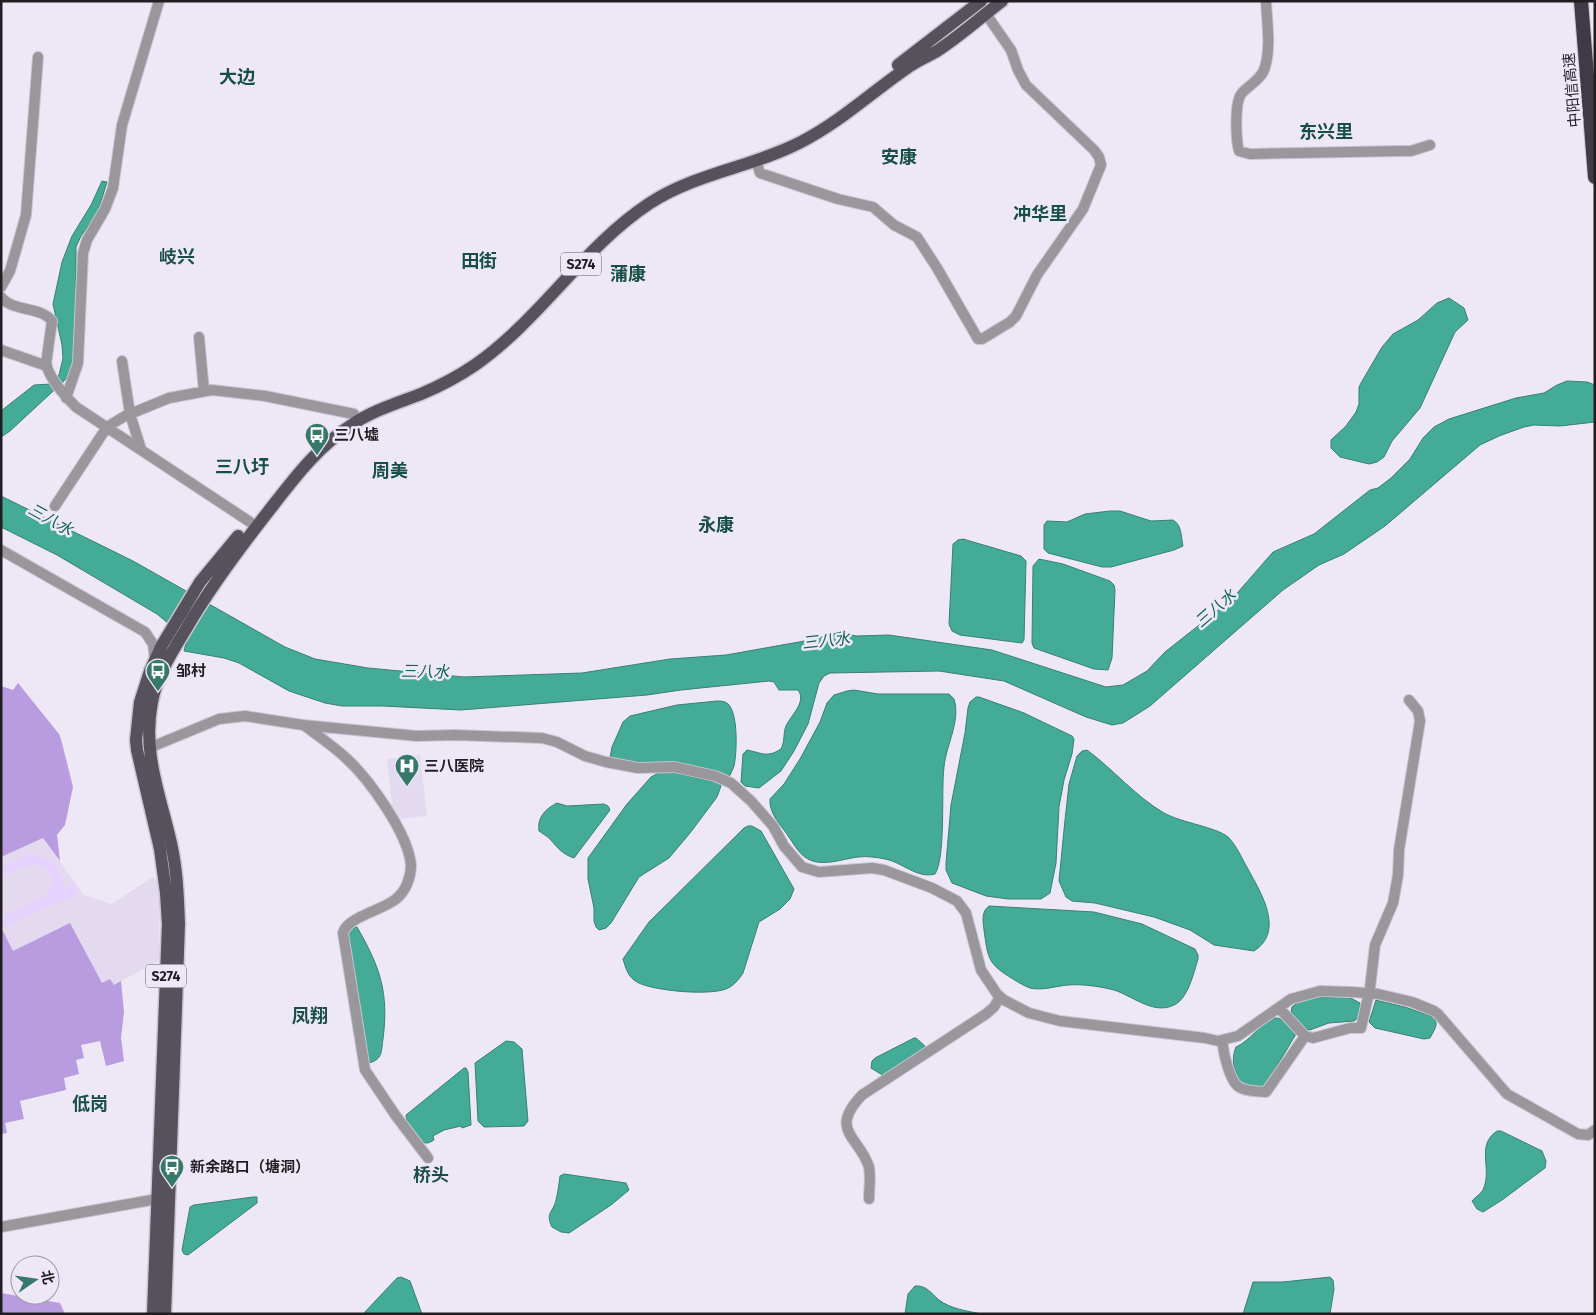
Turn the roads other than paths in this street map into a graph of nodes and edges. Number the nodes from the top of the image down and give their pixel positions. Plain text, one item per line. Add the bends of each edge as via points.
1 (159, 1) edge
2 (1002, 1) edge
3 (1266, 1) edge
4 (1581, 1) edge
5 (981, 5) edge
6 (38, 57) dead end
7 (1430, 145) dead end
8 (756, 161) junction
9 (1595, 176) edge
10 (1, 286) edge
11 (1, 297) edge
12 (200, 337) dead end
13 (1, 350) edge
14 (122, 361) dead end
15 (49, 371) junction
16 (204, 391) junction
17 (66, 398) junction
18 (130, 414) junction
19 (354, 414) junction
20 (108, 427) junction
21 (141, 449) junction
22 (55, 506) dead end
23 (250, 522) junction
24 (1, 550) edge
25 (205, 585) junction
26 (167, 648) junction
27 (155, 660) junction
28 (1409, 700) dead end
29 (303, 725) junction
30 (149, 748) junction
31 (1368, 993) junction
32 (1000, 997) junction
33 (1279, 1008) junction
34 (1304, 1036) junction
35 (1223, 1040) junction
36 (1595, 1130) edge
37 (428, 1158) dead end
38 (157, 1199) junction
39 (869, 1199) dead end
40 (1, 1227) edge
41 (153, 1314) edge
42 (165, 1314) edge

1 - 17 street via 122,125 113,188 83,253 80,349
2 - 5 main road, S274
3 - 7 street via 1266,66 1238,101 1239,150 1250,154 1401,152
4 - 9 highway, 中阳信高速
5 - 8 main road, S274 via 936,51 910,65 825,128 788,149
5 - 8 street via 1011,50 1026,85 1094,150 1101,165 1083,209 1037,275 1010,322 978,339 916,237 894,225 873,207 760,173
5 - 19 main road, S274 via 801,134 692,174 648,195 603,230 517,320 472,357 440,378
6 - 10 street via 26,215 10,271
8 - 25 main road, S274 via 695,182 652,202 608,236 523,326 477,364 443,384 380,410 344,430 312,458
11 - 15 street via 5,302 39,313 52,322
12 - 16 street
13 - 15 street
14 - 18 street
15 - 17 street
16 - 18 street via 169,398
16 - 19 street via 265,396
17 - 20 street
18 - 20 street
18 - 21 street
19 - 23 main road, S274 via 330,430 307,453
20 - 21 street
20 - 22 street
21 - 23 street
23 - 25 main road, S274
24 - 27 street via 146,632 153,644
25 - 26 main road, S274
26 - 27 main road, S274
26 - 30 main road, S274 via 149,720
27 - 38 main road, S274 via 143,690 136,740 160,849 168,924
28 - 31 street via 1418,711 1420,726 1393,903 1375,945
29 - 30 street via 245,716 228,717
29 - 32 street via 416,736 455,734 542,738 606,762 638,768 674,768 722,779 741,791 760,811 802,867 819,872 884,870 957,901 970,924 981,970
29 - 37 street via 346,757 365,778 388,810 408,852 410,876 402,893 390,903 348,923 343,933 365,1070
30 - 42 main road, S274 via 172,847 179,924
31 - 33 street via 1320,991 1296,997
31 - 34 street via 1361,1028 1313,1038
31 - 36 street via 1412,1002 1434,1011 1507,1094 1578,1134 1588,1135
32 - 35 street via 1029,1013 1060,1021
32 - 39 street via 986,1014 862,1095 852,1107 846,1125 868,1165
33 - 34 street
33 - 35 street via 1238,1036
34 - 35 street via 1266,1092 1236,1085 1224,1055
38 - 40 street
38 - 41 main road, S274

